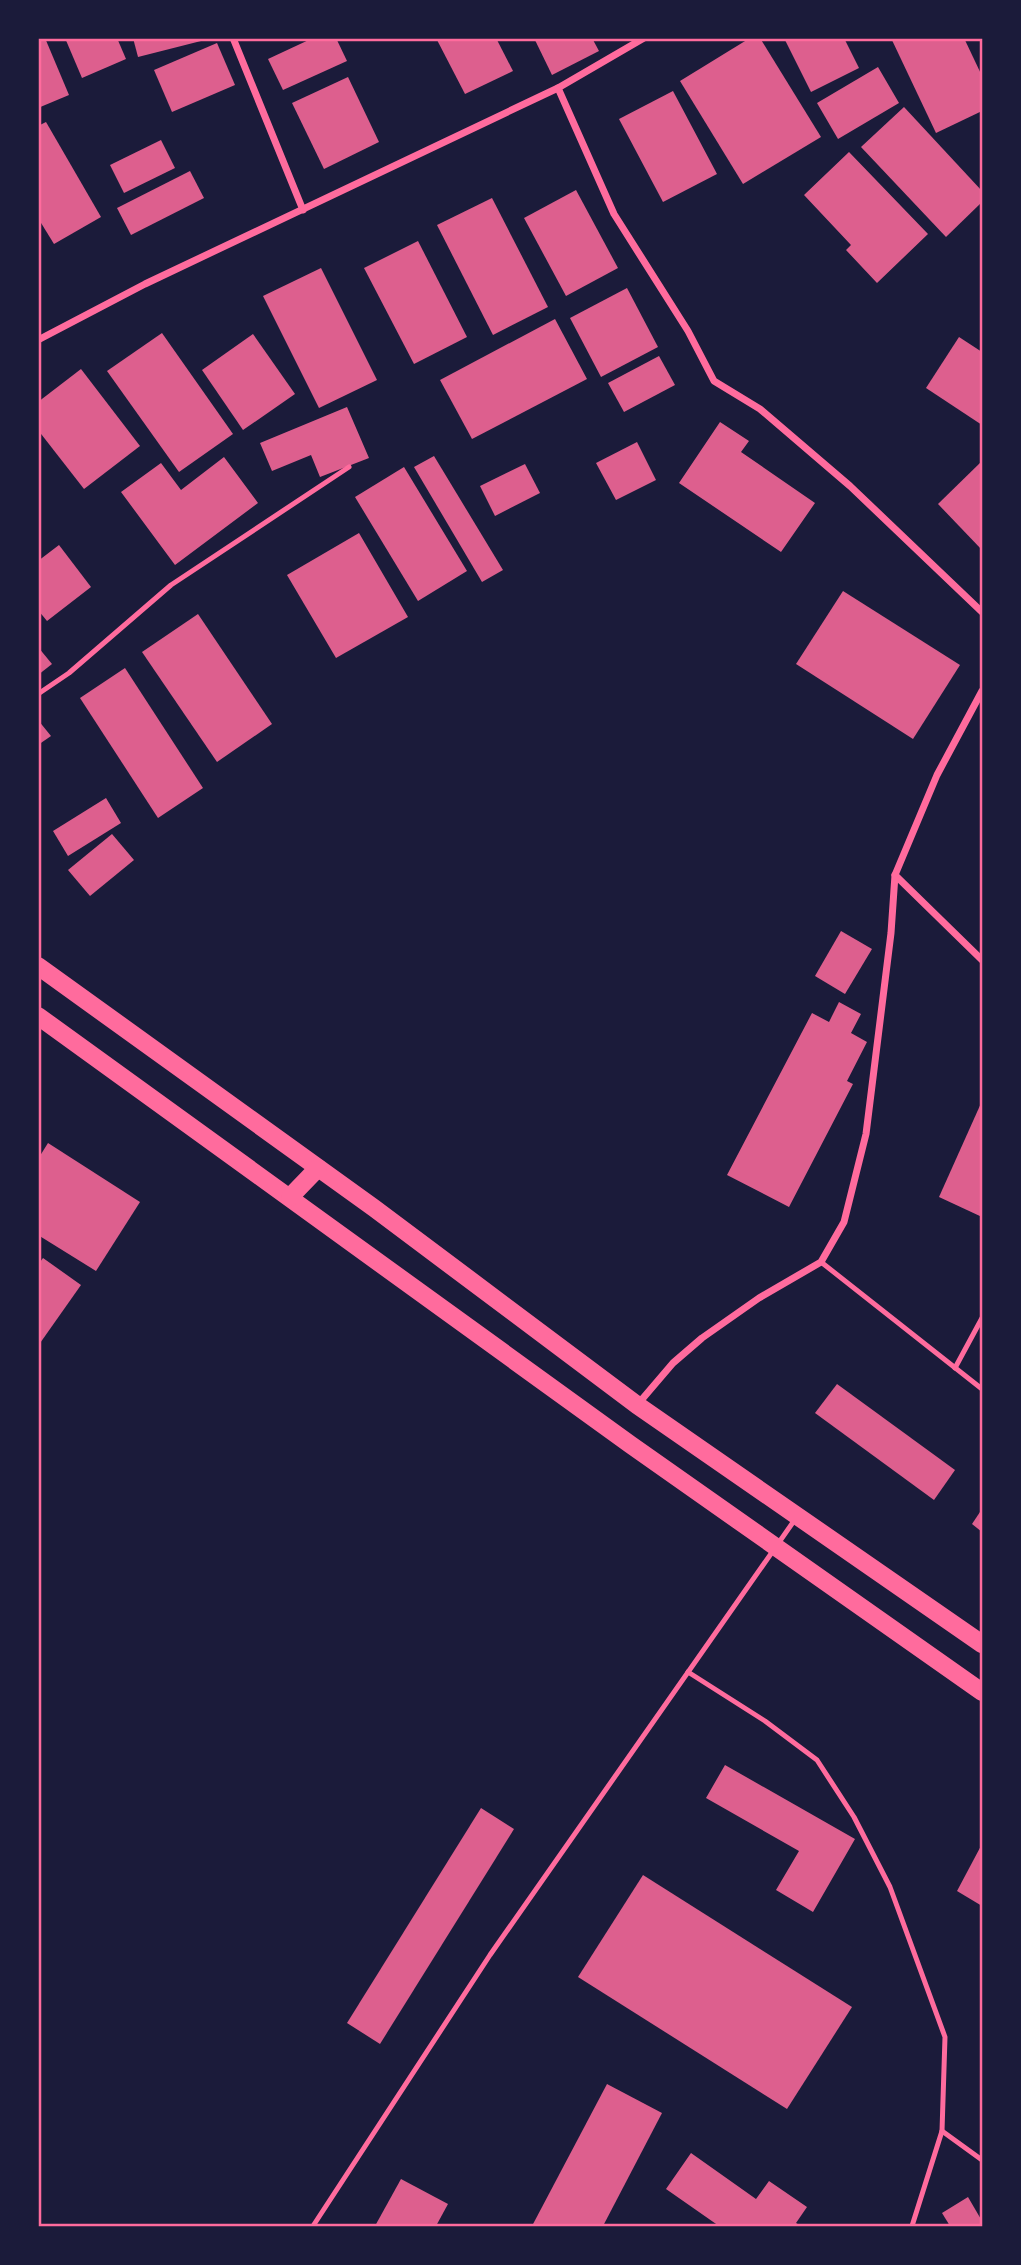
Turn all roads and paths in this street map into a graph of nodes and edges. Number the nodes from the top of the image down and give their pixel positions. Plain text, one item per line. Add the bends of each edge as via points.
1 (233, 38) edge
2 (644, 38) edge
3 (558, 88) junction
4 (303, 210) junction
5 (38, 340) edge
6 (349, 467) dead end
7 (982, 612) edge
8 (982, 691) edge
9 (38, 694) edge
10 (895, 875) junction
11 (982, 960) edge
12 (38, 966) edge
13 (38, 1016) edge
14 (318, 1168) junction
15 (290, 1197) junction
16 (821, 1262) junction
17 (982, 1318) edge
18 (955, 1368) junction
19 (982, 1389) edge
20 (637, 1405) junction
21 (796, 1517) junction
22 (774, 1547) junction
23 (982, 1644) edge
24 (688, 1672) junction
25 (982, 1692) edge
26 (942, 2132) junction
27 (982, 2160) edge
28 (313, 2227) edge
29 (912, 2227) edge

1 - 4 street
2 - 3 street
3 - 4 street
3 - 7 street via 614,214 714,381 760,410 850,486
4 - 5 street
6 - 9 lane via 171,585
8 - 10 street via 937,775
10 - 11 street
10 - 16 street via 866,1134 844,1222
12 - 14 main road
13 - 15 main road
14 - 15 main road
14 - 20 main road
15 - 22 main road
16 - 18 lane
16 - 20 street via 702,1338
17 - 18 lane
18 - 19 lane
20 - 21 main road
21 - 22 lane
21 - 23 main road
22 - 24 lane
22 - 25 main road
24 - 26 lane via 817,1760 854,1817 890,1887 945,2037
24 - 28 lane via 489,1955
26 - 27 lane
26 - 29 lane

